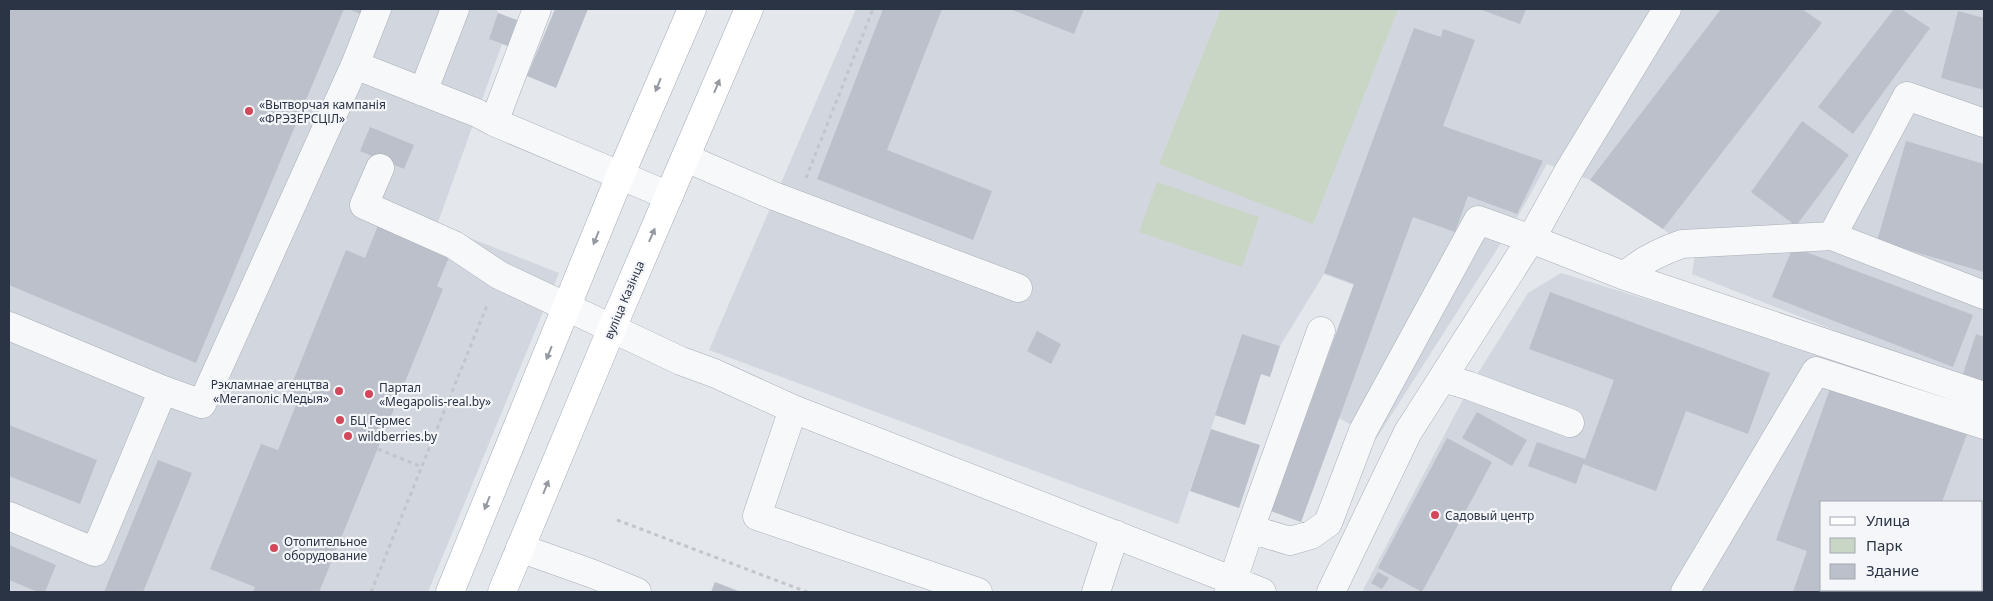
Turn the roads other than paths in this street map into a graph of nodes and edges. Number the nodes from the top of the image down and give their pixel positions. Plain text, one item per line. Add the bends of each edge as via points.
1 (377, 9) edge
2 (455, 9) edge
3 (538, 9) edge
4 (692, 9) edge
5 (749, 9) edge
6 (1667, 9) edge
7 (355, 65) junction
8 (423, 92) junction
9 (494, 122) junction
10 (1984, 123) edge
11 (686, 158) junction
12 (380, 168) dead end
13 (620, 176) junction
14 (669, 196) junction
15 (1832, 236) junction
16 (1531, 239) junction
17 (446, 263) dead end
18 (499, 275) junction
19 (1624, 276) junction
20 (1018, 288) dead end
21 (1984, 295) edge
22 (568, 308) junction
23 (9, 326) edge
24 (612, 328) junction
25 (1321, 332) dead end
26 (1443, 378) junction
27 (163, 390) junction
28 (1984, 396) edge
29 (793, 409) junction
30 (1570, 423) dead end
31 (1984, 425) edge
32 (9, 516) edge
33 (1250, 530) junction
34 (1114, 534) junction
35 (520, 548) junction
36 (1231, 586) edge
37 (450, 592) edge
38 (502, 592) edge
39 (637, 592) edge
40 (978, 592) edge
41 (1096, 592) edge
42 (1262, 592) edge
43 (1331, 592) edge
44 (1685, 592) edge

1 - 7 street
2 - 8 street
3 - 9 street
4 -> 13 main road
11 -> 5 main road, вуліца Казінца
6 - 16 street
7 - 8 street
7 - 27 street via 202,404
8 - 9 street
9 - 13 street
10 - 15 street via 1907,96
11 - 14 main road, вуліца Казінца
11 - 20 street via 774,196
12 - 18 street via 364,205 454,244
13 - 14 street
13 -> 22 main road
24 -> 14 main road, вуліца Казінца
15 - 19 street via 1682,244
15 - 21 street
16 - 19 street
16 - 26 street
16 - 33 street via 1478,220 1362,431 1328,523 1311,535 1290,541
17 - 18 street
18 - 22 street
19 - 28 street
22 - 24 street
22 -> 37 main road
23 - 27 street
24 - 29 street
35 -> 24 main road, вуліца Казінца
25 - 33 street
26 - 30 street
26 - 43 street via 1408,432
27 - 32 street via 95,552
29 - 34 street
29 - 40 street via 757,516
31 - 44 street via 1816,371
33 - 36 street
34 - 36 street
34 - 41 street
35 - 38 main road, вуліца Казінца
35 - 39 street
36 - 42 street

